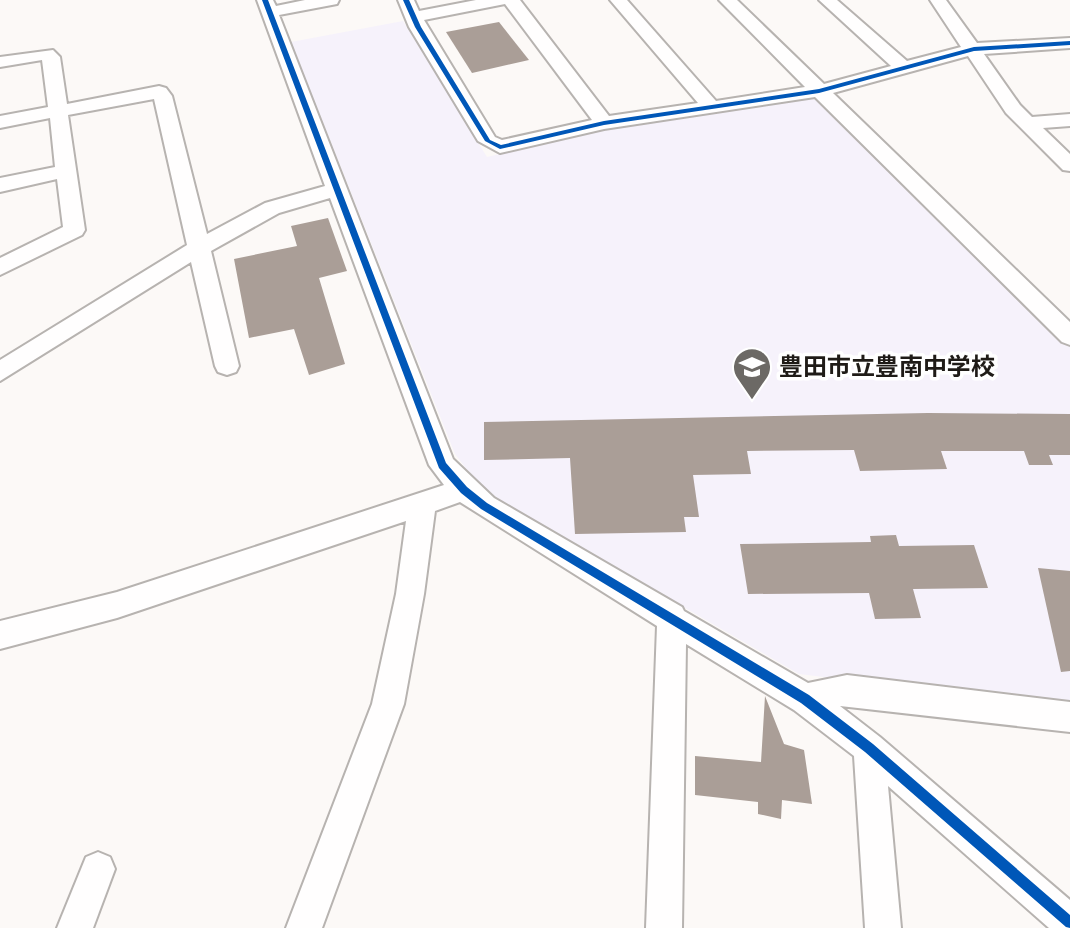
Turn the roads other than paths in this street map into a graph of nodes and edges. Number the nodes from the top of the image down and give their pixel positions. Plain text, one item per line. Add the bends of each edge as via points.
1 (331, 0) edge
2 (502, 0) edge
3 (511, 0) edge
4 (618, 0) edge
5 (727, 0) edge
6 (827, 0) edge
7 (938, 0) edge
8 (267, 6) edge
9 (410, 8) edge
10 (1070, 43) edge
11 (974, 49) junction
12 (0, 62) edge
13 (904, 68) junction
14 (819, 91) junction
15 (710, 106) junction
16 (60, 111) junction
17 (1070, 120) edge
18 (0, 122) edge
19 (604, 123) junction
20 (1026, 123) junction
21 (1070, 165) edge
22 (66, 171) junction
23 (0, 185) edge
24 (337, 189) junction
25 (198, 248) junction
26 (0, 267) edge
27 (1070, 336) edge
28 (227, 366) dead end
29 (0, 372) edge
30 (464, 490) junction
31 (422, 507) junction
32 (672, 616) junction
33 (0, 635) edge
34 (805, 699) junction
35 (1070, 717) edge
36 (869, 748) junction
37 (98, 869) dead end
38 (1070, 923) edge
39 (75, 928) edge
40 (304, 928) edge
41 (664, 928) edge
42 (883, 928) edge

1 - 8 street
2 - 9 street
3 - 19 street
4 - 15 street
5 - 14 street
6 - 13 street
7 - 11 street
8 - 24 street
9 - 19 street via 488,141 500,147
10 - 11 street
11 - 13 street
11 - 20 street
12 - 16 street via 51,57
13 - 14 street
14 - 15 street
14 - 27 street
15 - 19 street
16 - 18 street
16 - 22 street
16 - 25 street via 159,92
17 - 20 street
20 - 21 street
22 - 23 street
22 - 26 street via 74,230
24 - 25 street via 272,208
24 - 30 street via 434,447 442,465
25 - 28 street
25 - 29 street
30 - 31 street
30 - 32 street
31 - 33 street via 117,605
31 - 40 street via 388,704
32 - 34 street
32 - 41 street
34 - 35 street via 847,690
34 - 36 street
36 - 38 street
36 - 42 street
37 - 39 street

